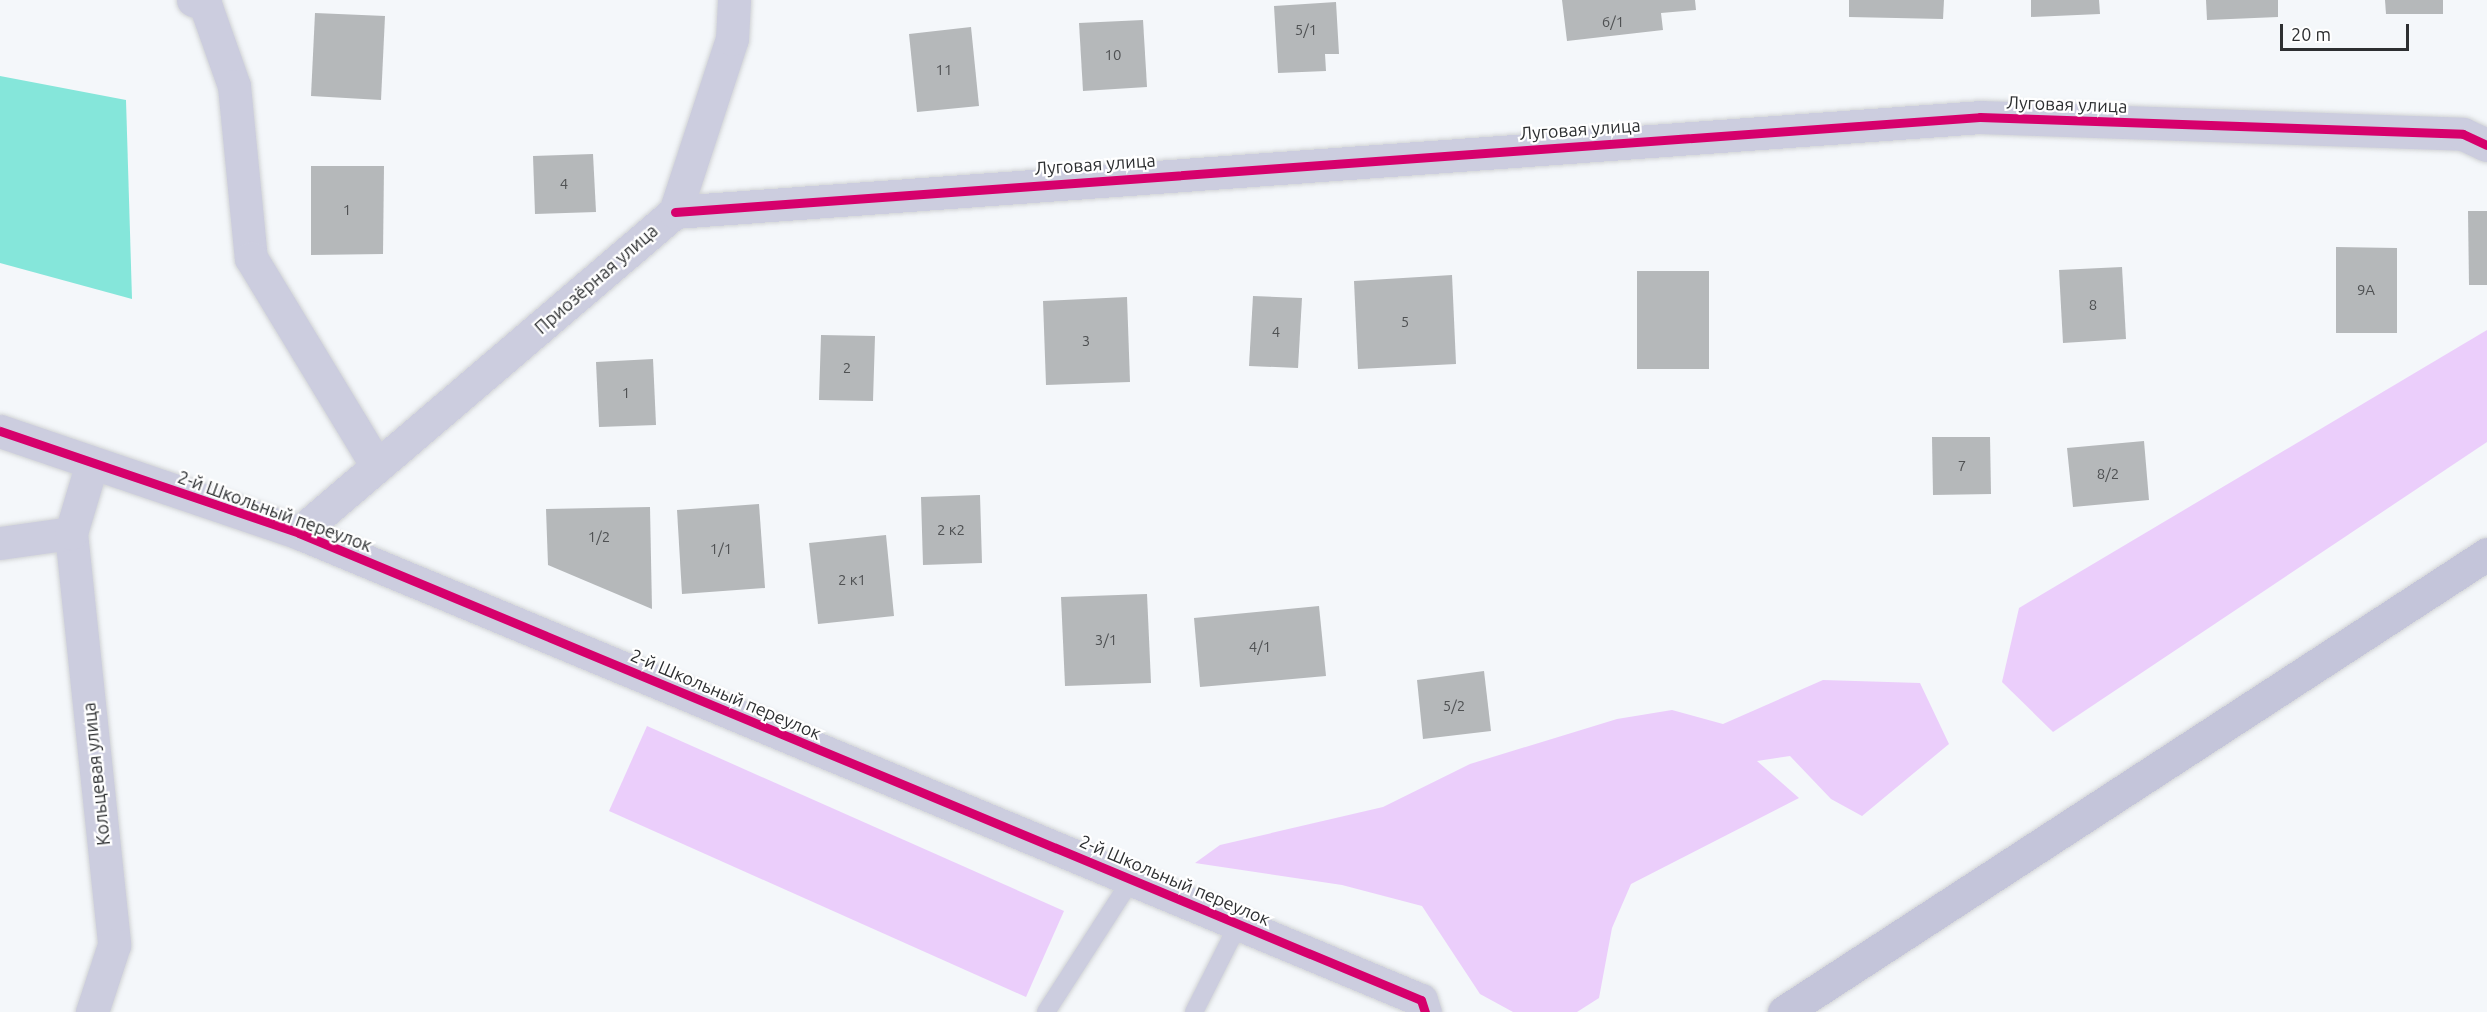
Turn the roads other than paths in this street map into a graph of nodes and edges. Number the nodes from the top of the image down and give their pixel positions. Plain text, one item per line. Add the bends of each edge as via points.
1 (192, 0) edge
2 (734, 0) edge
3 (2487, 145) edge
4 (675, 212) junction
5 (0, 431) edge
6 (92, 463) junction
7 (377, 466) junction
8 (71, 533) junction
9 (299, 533) junction
10 (0, 543) edge
11 (2487, 554) edge
12 (1131, 880) junction
13 (1238, 925) junction
14 (93, 1012) edge
15 (1046, 1012) edge
16 (1194, 1012) edge
17 (1425, 1012) edge
18 (1784, 1012) edge

1 - 7 street via 205,4 234,86 251,258
2 - 4 street, Приозёрная улица via 732,39
3 - 4 street, Луговая улица via 2463,134 1980,117
4 - 7 street, Приозёрная улица
5 - 6 street, 2-й Школьный переулок
6 - 8 street
6 - 9 street, 2-й Школьный переулок
7 - 9 street, Приозёрная улица
8 - 10 street
8 - 14 street, Кольцевая улица via 114,945
9 - 12 street, 2-й Школьный переулок
11 - 18 main road
12 - 13 street, 2-й Школьный переулок
12 - 15 lane
13 - 16 lane
13 - 17 street, 2-й Школьный переулок via 1421,1000

